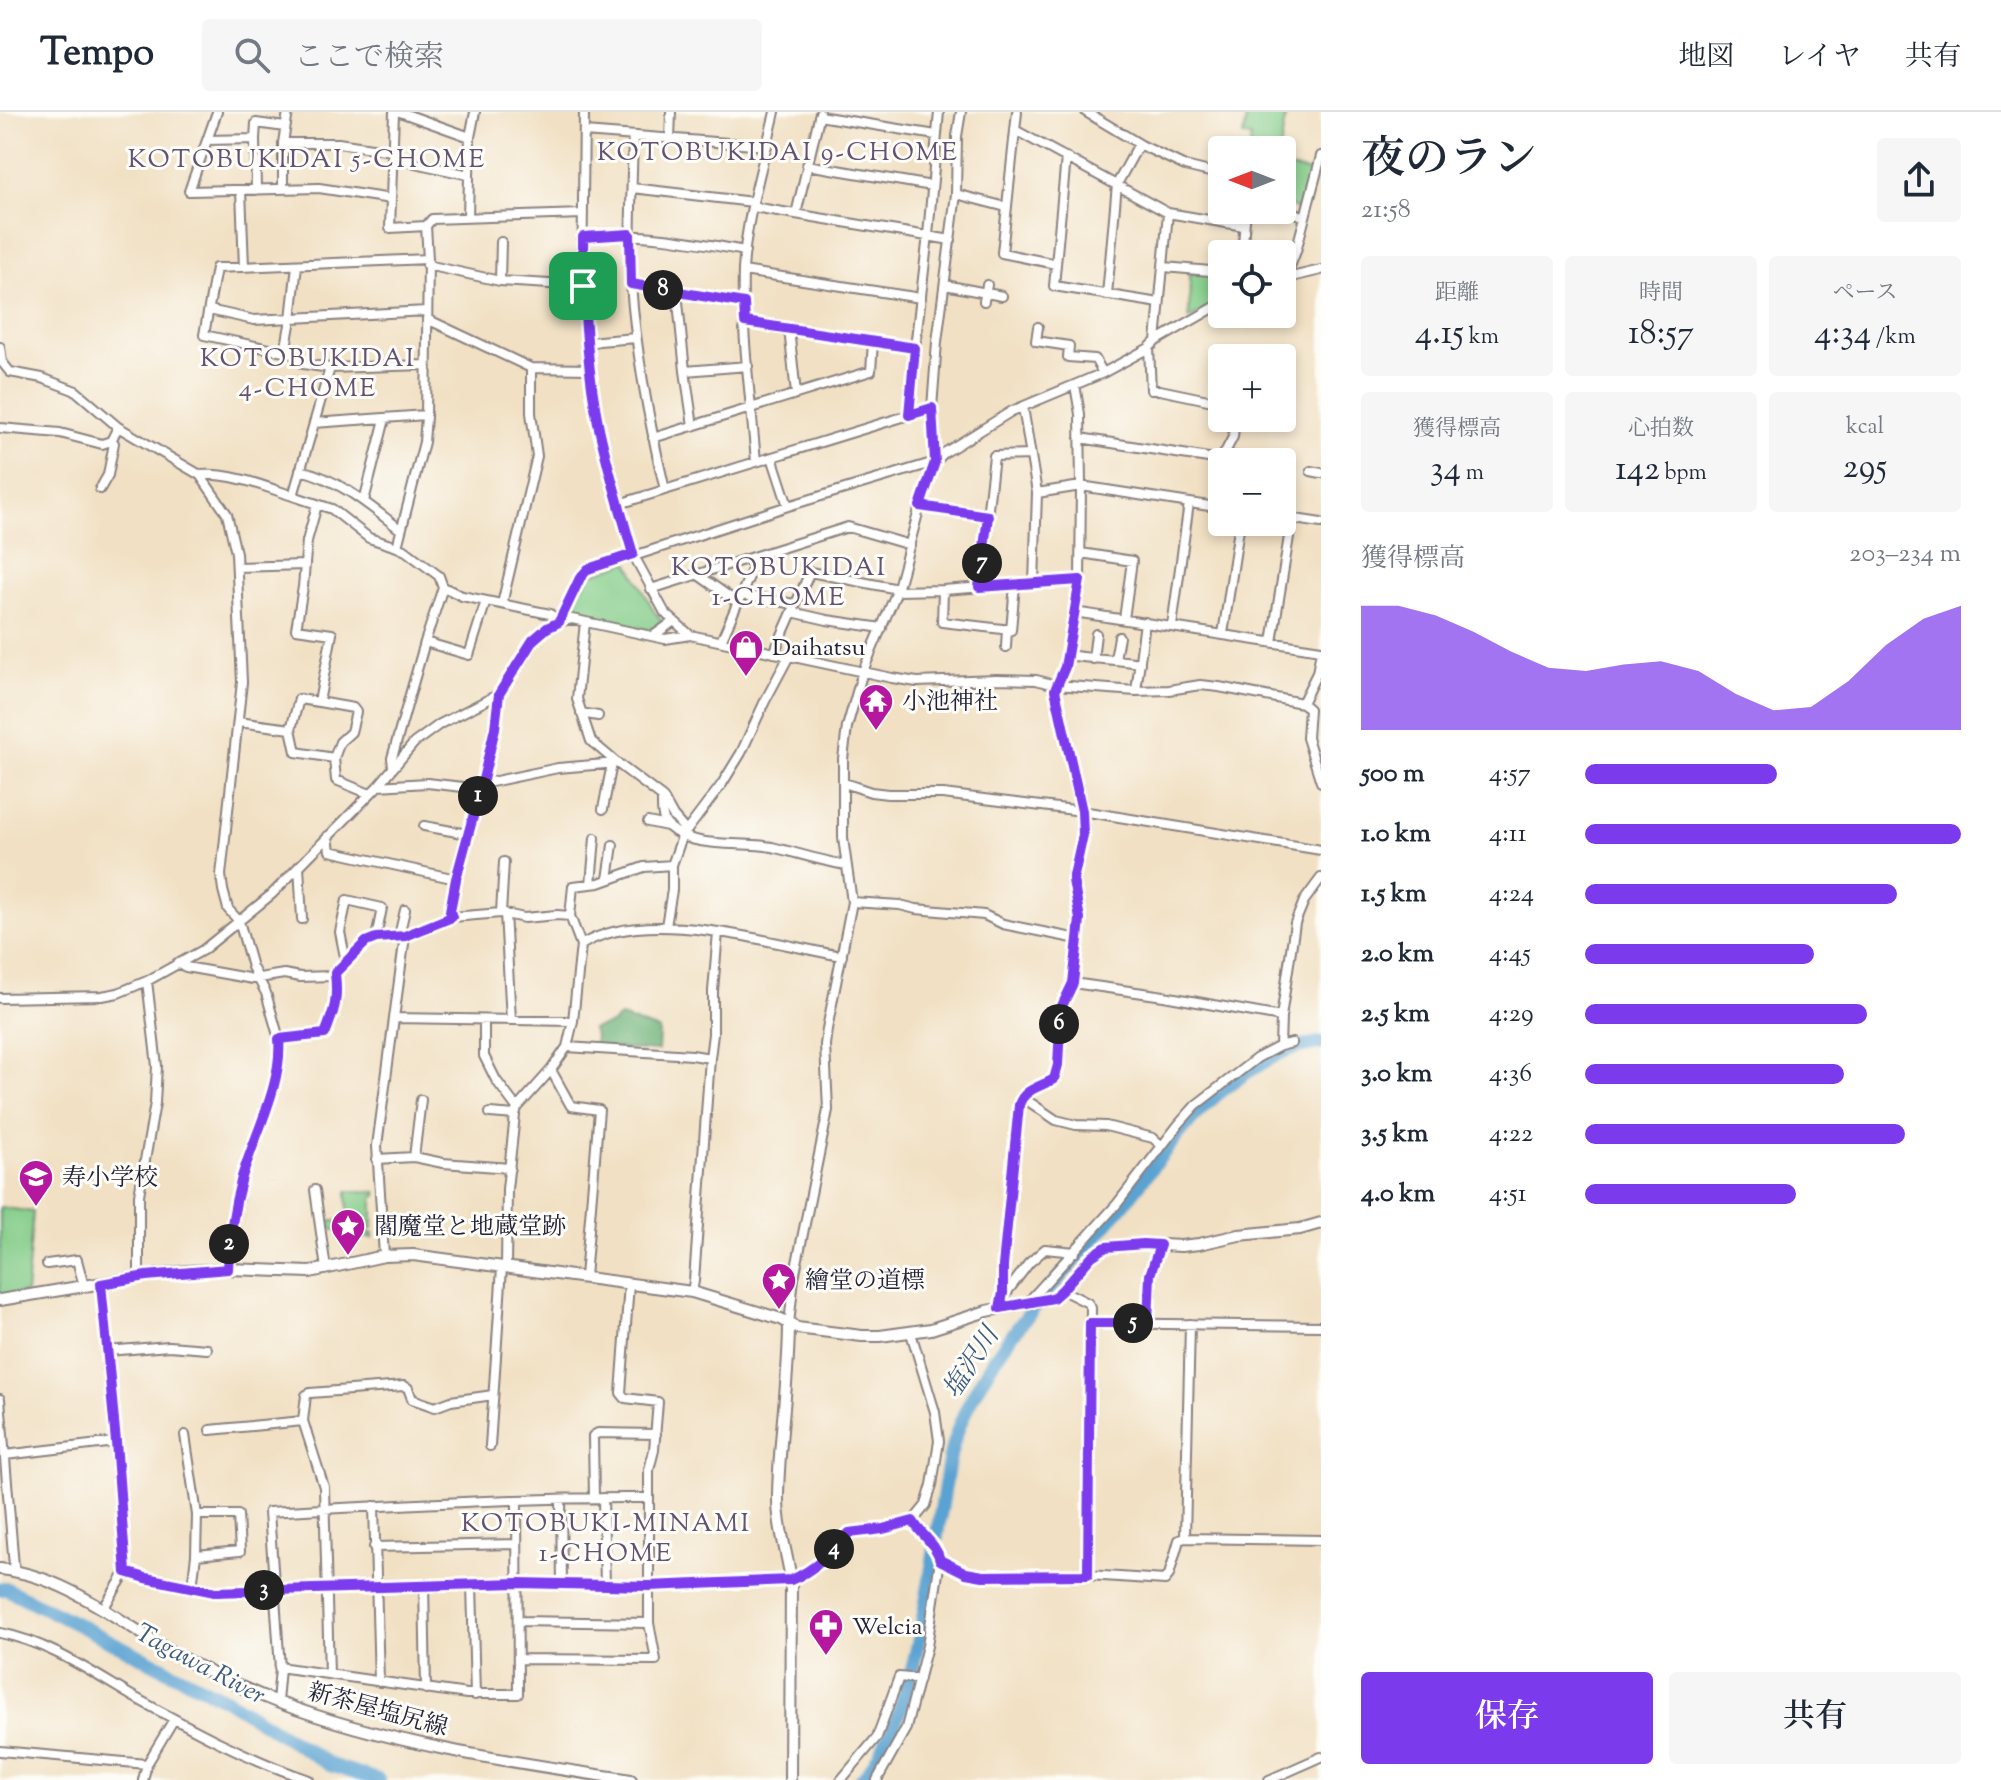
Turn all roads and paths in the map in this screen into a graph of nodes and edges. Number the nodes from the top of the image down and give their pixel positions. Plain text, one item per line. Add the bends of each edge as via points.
1 (217, 112) edge
2 (288, 112) edge
3 (397, 112) edge
4 (475, 112) edge
5 (584, 112) edge
6 (671, 112) edge
7 (775, 112) edge
8 (939, 112) edge
9 (961, 112) edge
10 (1017, 112) edge
11 (1086, 112) edge
12 (819, 114) edge
13 (285, 127) junction
14 (1015, 130) junction
15 (584, 132) junction
16 (936, 135) junction
17 (633, 136) junction
18 (470, 137) junction
19 (255, 139) junction
20 (670, 139) junction
21 (207, 140) junction
22 (283, 143) junction
23 (1139, 144) junction
24 (767, 146) junction
25 (392, 154) junction
26 (1321, 156) edge
27 (1066, 157) junction
28 (807, 165) junction
29 (1208, 172) edge
30 (469, 175) junction
31 (1117, 184) junction
32 (932, 186) junction
33 (283, 188) junction
34 (632, 188) junction
35 (241, 190) junction
36 (256, 190) junction
37 (956, 194) junction
38 (391, 199) junction
39 (753, 204) junction
40 (1006, 207) junction
41 (1168, 213) junction
42 (1296, 213) edge
43 (583, 214) junction
44 (796, 214) junction
45 (468, 217) junction
46 (1304, 217) junction
47 (426, 226) junction
48 (1244, 226) joint
49 (630, 234) junction
50 (928, 235) junction
51 (583, 237) junction
52 (951, 240) junction
53 (1243, 240) edge
54 (501, 242) dead end
55 (745, 251) junction
56 (1296, 251) edge
57 (428, 262) junction
58 (1056, 264) junction
59 (297, 265) junction
60 (244, 267) junction
61 (1164, 267) junction
62 (1321, 270) edge
63 (743, 271) junction
64 (1208, 271) edge
65 (1296, 275) edge
66 (500, 281) junction
67 (631, 284) junction
68 (945, 285) junction
69 (583, 286) junction
70 (677, 292) junction
71 (1107, 295) junction
72 (1002, 296) dead end
73 (921, 298) junction
74 (744, 303) junction
75 (1159, 303) junction
76 (209, 310) junction
77 (1208, 312) edge
78 (427, 315) junction
79 (291, 319) junction
80 (745, 322) junction
81 (1038, 327) dead end
82 (789, 329) junction
83 (636, 338) junction
84 (873, 342) junction
85 (586, 344) junction
86 (1153, 345) junction
87 (0, 347) edge
88 (915, 348) junction
89 (293, 354) junction
90 (426, 365) junction
91 (748, 366) junction
92 (330, 368) junction
93 (531, 368) junction
94 (589, 369) junction
95 (685, 371) junction
96 (1103, 373) junction
97 (1075, 385) junction
98 (796, 394) junction
99 (1208, 400) edge
100 (752, 407) junction
101 (1023, 407) junction
102 (932, 408) junction
103 (426, 415) junction
104 (909, 415) junction
105 (385, 419) junction
106 (314, 423) junction
107 (693, 426) junction
108 (118, 427) junction
109 (0, 428) edge
110 (653, 438) junction
111 (1080, 438) junction
112 (111, 441) junction
113 (1030, 455) junction
114 (1208, 456) edge
115 (772, 457) junction
116 (756, 462) junction
117 (935, 462) junction
118 (300, 470) junction
119 (1311, 471) dead end
120 (1321, 473) edge
121 (200, 475) junction
122 (1081, 486) junction
123 (100, 489) dead end
124 (665, 490) junction
125 (1037, 493) junction
126 (293, 496) junction
127 (364, 501) junction
128 (1189, 503) junction
129 (619, 504) junction
130 (317, 505) junction
131 (788, 506) junction
132 (920, 506) junction
133 (1208, 506) edge
134 (988, 516) junction
135 (1296, 519) edge
136 (1321, 523) edge
137 (401, 530) junction
138 (1238, 536) edge
139 (1285, 536) edge
140 (910, 545) junction
141 (397, 547) junction
142 (1081, 553) junction
143 (633, 555) junction
144 (758, 556) junction
145 (304, 565) junction
146 (237, 567) junction
147 (697, 574) junction
148 (1080, 580) junction
149 (1034, 583) junction
150 (1015, 585) junction
151 (443, 587) junction
152 (979, 587) junction
153 (651, 589) junction
154 (898, 590) junction
155 (943, 590) junction
156 (740, 599) junction
157 (486, 601) junction
158 (502, 604) junction
159 (794, 608) junction
160 (1074, 612) junction
161 (1124, 619) junction
162 (674, 621) junction
163 (559, 622) junction
164 (585, 622) junction
165 (1145, 622) junction
166 (1172, 626) junction
167 (882, 628) junction
168 (1007, 629) junction
169 (1096, 634) dead end
170 (1223, 634) junction
171 (690, 635) junction
172 (653, 636) junction
173 (1119, 637) dead end
174 (721, 641) junction
175 (425, 642) junction
176 (1272, 642) junction
177 (1006, 647) dead end
178 (1321, 650) edge
179 (774, 653) junction
180 (1067, 655) junction
181 (789, 656) junction
182 (1093, 659) junction
183 (1115, 659) junction
184 (1140, 663) junction
185 (863, 671) junction
186 (1056, 685) junction
187 (1136, 691) junction
188 (499, 694) junction
189 (319, 702) junction
190 (1302, 703) junction
191 (581, 713) junction
192 (598, 716) dead end
193 (238, 722) junction
194 (291, 729) junction
195 (334, 758) junction
196 (614, 764) junction
197 (393, 767) junction
198 (1321, 782) edge
199 (844, 783) junction
200 (378, 786) junction
201 (481, 787) junction
202 (370, 794) junction
203 (662, 797) junction
204 (603, 809) dead end
205 (1082, 811) junction
206 (648, 822) dead end
207 (424, 826) dead end
208 (667, 826) junction
209 (468, 834) junction
210 (684, 834) junction
211 (328, 836) junction
212 (595, 838) dead end
213 (613, 845) dead end
214 (1321, 850) edge
215 (672, 865) junction
216 (846, 865) junction
217 (299, 866) junction
218 (501, 867) dead end
219 (1321, 878) edge
220 (456, 879) junction
221 (608, 879) junction
222 (591, 884) junction
223 (852, 902) junction
224 (404, 910) dead end
225 (503, 913) junction
226 (300, 915) dead end
227 (570, 916) junction
228 (452, 917) junction
229 (239, 921) junction
230 (666, 926) junction
231 (718, 932) junction
232 (402, 936) junction
233 (376, 938) junction
234 (1078, 939) junction
235 (581, 945) junction
236 (842, 956) junction
237 (346, 962) junction
238 (177, 963) junction
239 (335, 973) junction
240 (260, 978) junction
241 (147, 981) junction
242 (1073, 983) junction
243 (0, 998) edge
244 (1281, 1017) junction
245 (394, 1018) junction
246 (484, 1020) junction
247 (511, 1020) junction
248 (573, 1021) junction
249 (279, 1039) junction
250 (1292, 1043) dead end
251 (1280, 1046) junction
252 (567, 1047) junction
253 (710, 1058) junction
254 (551, 1070) junction
255 (1022, 1097) junction
256 (421, 1100) dead end
257 (516, 1112) junction
258 (490, 1113) dead end
259 (1162, 1146) junction
260 (414, 1157) junction
261 (377, 1159) junction
262 (510, 1168) junction
263 (315, 1190) dead end
264 (1321, 1223) edge
265 (1160, 1245) junction
266 (1075, 1252) junction
267 (384, 1256) junction
268 (47, 1264) dead end
269 (504, 1267) junction
270 (228, 1269) junction
271 (326, 1269) junction
272 (139, 1277) junction
273 (585, 1277) junction
274 (101, 1284) junction
275 (629, 1284) junction
276 (84, 1286) junction
277 (1062, 1290) junction
278 (692, 1292) junction
279 (1003, 1293) junction
280 (0, 1300) edge
281 (1029, 1302) junction
282 (1000, 1308) junction
283 (1090, 1323) junction
284 (1148, 1323) junction
285 (789, 1324) junction
286 (1190, 1324) junction
287 (1321, 1326) edge
288 (911, 1333) junction
289 (207, 1349) dead end
290 (107, 1351) junction
291 (493, 1395) junction
292 (0, 1399) edge
293 (303, 1421) junction
294 (210, 1430) dead end
295 (656, 1434) junction
296 (185, 1435) dead end
297 (116, 1442) junction
298 (490, 1446) dead end
299 (5, 1455) junction
300 (599, 1498) junction
301 (649, 1498) junction
302 (561, 1499) junction
303 (517, 1500) junction
304 (374, 1506) junction
305 (324, 1509) junction
306 (197, 1515) junction
307 (915, 1525) junction
308 (1185, 1538) junction
309 (1321, 1540) edge
310 (516, 1544) junction
311 (374, 1547) junction
312 (196, 1555) junction
313 (940, 1557) junction
314 (14, 1566) dead end
315 (0, 1569) edge
316 (126, 1572) junction
317 (1088, 1575) junction
318 (791, 1580) junction
319 (518, 1583) junction
320 (472, 1584) junction
321 (562, 1584) junction
322 (424, 1585) junction
323 (605, 1585) junction
324 (649, 1586) junction
325 (375, 1587) junction
326 (192, 1588) junction
327 (328, 1589) junction
328 (275, 1590) junction
329 (103, 1609) junction
330 (518, 1621) junction
331 (649, 1623) junction
332 (0, 1633) edge
333 (518, 1659) junction
334 (279, 1667) junction
335 (329, 1674) junction
336 (919, 1679) junction
337 (379, 1682) junction
338 (426, 1689) junction
339 (475, 1695) junction
340 (277, 1702) junction
341 (174, 1719) junction
342 (0, 1751) edge
343 (1321, 1757) edge
344 (147, 1764) junction
345 (143, 1780) edge
346 (309, 1780) edge
347 (631, 1780) edge
348 (790, 1780) edge
349 (841, 1780) edge
350 (877, 1780) edge
351 (1269, 1780) edge

1 - 21 street
2 - 13 street
3 - 18 street
3 - 25 street
4 - 18 street
5 - 15 street
6 - 20 street
7 - 24 street
8 - 16 street
9 - 37 street
10 - 14 street
11 - 23 street
12 - 16 street
12 - 28 street
13 - 19 street via 256,123
13 - 22 street
14 - 27 street
14 - 40 street
15 - 17 street
15 - 43 street
16 - 32 street
17 - 20 street
17 - 34 street
18 - 30 street
19 - 21 street
19 - 36 street
20 - 24 street
21 - 35 street via 189,191
22 - 25 street via 338,143
22 - 33 street
23 - 29 street
23 - 31 street
24 - 39 street
25 - 30 street
25 - 38 street
26 - 46 street
27 - 31 street
27 - 58 street
28 - 32 street
28 - 44 street
30 - 45 street
31 - 41 street
31 - 71 street
32 - 50 street
33 - 36 street
33 - 38 street via 327,188
34 - 39 street
34 - 49 street
35 - 36 street
35 - 60 street
37 - 40 street
37 - 52 street
38 - 47 street via 390,228
39 - 44 street
39 - 55 street
40 - 58 street via 1002,253
41 - 48 street
41 - 61 street
42 - 46 street
43 - 45 street
43 - 51 street
44 - 50 street
45 - 47 street via 432,219
46 - 56 street
47 - 57 street
48 - 53 street
49 - 51 street
49 - 55 street
49 - 67 street
50 - 52 street
50 - 73 street
51 - 69 street
52 - 68 street
54 - 66 street
55 - 63 street
57 - 59 street
57 - 66 street
57 - 78 street
58 - 71 street via 1054,286
59 - 60 street
59 - 79 street
60 - 76 street via 216,268
61 - 64 street
61 - 75 street
62 - 65 street
63 - 73 street
63 - 74 street
66 - 69 street
67 - 70 street
67 - 83 street
68 - 72 street
68 - 102 street
69 - 85 street
70 - 74 street
70 - 95 street
71 - 75 street
73 - 88 street
74 - 80 street
75 - 86 street
76 - 79 street via 254,320
76 - 89 street via 204,335
77 - 86 street
78 - 79 street
78 - 90 street
78 - 93 street
79 - 89 street via 286,347
80 - 82 street
80 - 91 street
81 - 96 street via 1036,341 1069,346 1068,357 1095,359
82 - 84 street
82 - 98 street
83 - 85 street
83 - 110 street
84 - 88 street
84 - 98 street via 871,371
85 - 94 street
86 - 96 street
86 - 99 street via 1151,390
87 - 108 street via 10,372 76,391
88 - 104 street
89 - 92 street via 303,364
90 - 92 street
90 - 103 street
91 - 95 street
91 - 100 street
92 - 106 street
93 - 94 street
93 - 158 street via 537,456
94 - 129 street
95 - 107 street
96 - 97 street
97 - 101 street
97 - 111 street
98 - 100 street
100 - 107 street
100 - 116 street
101 - 113 street
101 - 117 street
102 - 104 street
102 - 117 street
103 - 105 street
103 - 137 street
104 - 115 street
105 - 106 street
105 - 127 street
106 - 118 street
107 - 110 street
108 - 112 street
108 - 121 street
109 - 112 street via 60,433 102,444
110 - 124 street
111 - 114 street
111 - 122 street
112 - 123 street via 108,475
113 - 125 street
113 - 134 street via 994,456
115 - 116 street
115 - 131 street
116 - 124 street
117 - 131 street
117 - 132 street
118 - 126 street
118 - 127 street via 329,479
119 - 120 street
121 - 126 street via 245,480
121 - 146 street via 227,514
122 - 125 street
122 - 128 street
122 - 142 street
124 - 129 street
125 - 149 street
126 - 130 street
127 - 137 street
128 - 133 street
128 - 166 street
129 - 143 street
130 - 141 street via 332,509 369,538
130 - 145 street
131 - 143 street
132 - 134 street
132 - 140 street
134 - 152 street
135 - 136 street
137 - 141 street
138 - 170 street
139 - 176 street
140 - 144 street via 848,527
140 - 154 street
141 - 151 street via 439,576
142 - 148 street
142 - 161 street via 1132,561
143 - 153 street
143 - 163 street via 588,569
144 - 147 street
144 - 156 street
145 - 146 street
145 - 189 street via 296,629 332,634
146 - 193 street via 242,682
147 - 153 street
147 - 156 street
148 - 149 street
148 - 160 street
149 - 150 street
150 - 152 street
150 - 168 street via 1011,630
151 - 157 street
151 - 175 street
152 - 155 street
153 - 162 street
154 - 155 street
154 - 159 street via 810,572
154 - 167 street
155 - 168 street via 942,622
156 - 159 street
156 - 174 street
157 - 158 street
157 - 175 street via 469,655
158 - 163 street via 550,614
159 - 167 street
159 - 179 street
160 - 161 street
160 - 180 street
161 - 165 street
162 - 171 street
162 - 172 street
163 - 164 street
163 - 188 street via 533,640
164 - 172 street
164 - 191 street via 577,699
165 - 166 street
165 - 184 street
166 - 170 street
167 - 185 street
168 - 177 street
169 - 182 street
170 - 176 street
171 - 172 street
171 - 174 street
173 - 183 street
174 - 179 street
175 - 197 street
176 - 178 street
178 - 190 street
179 - 181 street
180 - 182 street
180 - 186 street
181 - 185 street
181 - 210 street via 741,753
182 - 183 street
183 - 184 street
184 - 187 street
185 - 186 street via 917,682 996,679
185 - 199 street via 847,727
186 - 187 street
186 - 205 street
187 - 190 street via 1200,685
188 - 197 street via 425,733
188 - 201 street
189 - 194 street via 299,699
189 - 195 street via 356,712 351,732
190 - 198 street via 1309,709 1307,738
191 - 192 street
191 - 196 street via 591,741
193 - 194 street
193 - 229 street via 221,875 228,909
194 - 195 street via 296,752
195 - 202 street via 336,780
196 - 201 street via 530,772
196 - 203 street
196 - 204 street
197 - 200 street
199 - 205 street via 871,792 943,794
199 - 216 street
200 - 201 street
200 - 202 street
201 - 209 street
202 - 211 street
203 - 208 street
203 - 210 street
205 - 214 street
205 - 234 street via 1083,835 1073,880
206 - 208 street
207 - 209 street
208 - 210 street
209 - 220 street
210 - 215 street
210 - 216 street
211 - 217 street
211 - 220 street via 330,851
212 - 222 street
213 - 221 street
215 - 221 street via 644,867
215 - 230 street
216 - 223 street
217 - 226 street
217 - 229 street
218 - 225 street
219 - 244 street via 1295,923
220 - 228 street
221 - 222 street
222 - 227 street via 573,886
223 - 234 street via 984,915 1003,924
223 - 236 street
224 - 232 street
225 - 227 street via 524,918
225 - 228 street
225 - 247 street
227 - 235 street
228 - 232 street
229 - 238 street
229 - 240 street
230 - 231 street
230 - 235 street via 613,933
231 - 236 street
231 - 253 street
232 - 233 street
232 - 245 street
233 - 237 street
233 - 237 street via 382,908 347,900 340,932
234 - 242 street
235 - 248 street
236 - 285 street via 825,1045 828,1110
237 - 239 street
238 - 240 street
238 - 241 street
239 - 240 street
239 - 249 street via 336,1007 325,1034
240 - 249 street
241 - 243 street via 102,996
241 - 272 street via 157,1066 139,1195
242 - 244 street
242 - 255 street via 1061,1008 1054,1079
244 - 251 street
245 - 246 street
245 - 261 street
246 - 247 street
246 - 257 street via 484,1056
247 - 248 street
248 - 252 street
249 - 270 street via 278,1073 242,1179
250 - 251 street
251 - 259 street via 1196,1105
252 - 253 street
252 - 254 street
253 - 278 street
254 - 257 street
254 - 273 street via 571,1106 599,1110
255 - 259 street via 1056,1120 1106,1126 1153,1138
255 - 279 street
256 - 260 street
257 - 258 street
257 - 262 street
259 - 266 street
260 - 261 street
260 - 262 street
261 - 267 street
262 - 269 street
263 - 271 street
264 - 265 main road via 1199,1244
265 - 277 main road via 1115,1245 1097,1251
265 - 284 street via 1150,1275
266 - 279 street via 1045,1249
266 - 281 street
267 - 269 main road
267 - 271 main road
268 - 276 street via 77,1260
269 - 273 main road
269 - 291 street
270 - 271 main road
270 - 272 main road
272 - 274 main road
273 - 275 main road
274 - 276 main road
274 - 290 street
275 - 278 main road
275 - 295 street via 621,1393 658,1402
276 - 280 main road
277 - 281 main road
277 - 283 street via 1088,1303
278 - 285 main road
279 - 282 street
281 - 282 main road
282 - 288 main road
283 - 284 street
283 - 317 street
284 - 286 street
285 - 288 main road via 862,1336
285 - 318 main road via 778,1495
286 - 287 street
286 - 308 street
288 - 307 street via 939,1441 932,1485
289 - 290 street
290 - 297 street
291 - 293 street via 435,1407 412,1399 404,1386 310,1393
291 - 298 street
292 - 299 street
293 - 294 street
293 - 305 street via 324,1487
295 - 300 street via 593,1436
295 - 301 street
296 - 306 street
297 - 299 street
297 - 316 street
299 - 314 street
300 - 301 street
300 - 302 street
300 - 323 street
301 - 324 street
302 - 303 street
302 - 321 street
303 - 304 street
303 - 310 street
304 - 305 street
304 - 311 street
305 - 327 street
305 - 328 street via 269,1512
306 - 312 street
306 - 312 street via 238,1515 240,1551
307 - 313 street
307 - 318 street via 849,1533 829,1556
308 - 309 street
308 - 317 street via 1179,1540 1165,1580
310 - 311 street
310 - 319 street
311 - 325 street
312 - 326 street
313 - 317 street via 966,1573 983,1576
313 - 336 street
315 - 329 main road, 新茶屋塩尻線 via 57,1584
316 - 326 street
316 - 329 street
318 - 324 street
318 - 348 main road
319 - 320 street
319 - 321 street
319 - 330 street
320 - 322 street
320 - 339 street
321 - 323 street
322 - 325 street
322 - 338 street
323 - 324 street
324 - 331 street
325 - 327 street
325 - 337 street
326 - 328 street
327 - 328 street
327 - 335 street
328 - 334 street
329 - 340 main road, 新茶屋塩尻線 via 161,1645
330 - 331 street
330 - 333 street
331 - 333 street via 656,1660
332 - 341 street via 47,1648
333 - 339 street via 518,1694
334 - 335 street
334 - 340 street
335 - 337 street
336 - 349 street via 899,1677 877,1737
336 - 350 street via 906,1728
337 - 338 street
338 - 339 street
340 - 347 main road, 新茶屋塩尻線 via 413,1742
341 - 344 street
341 - 346 street
342 - 344 street
343 - 351 street
344 - 345 street

